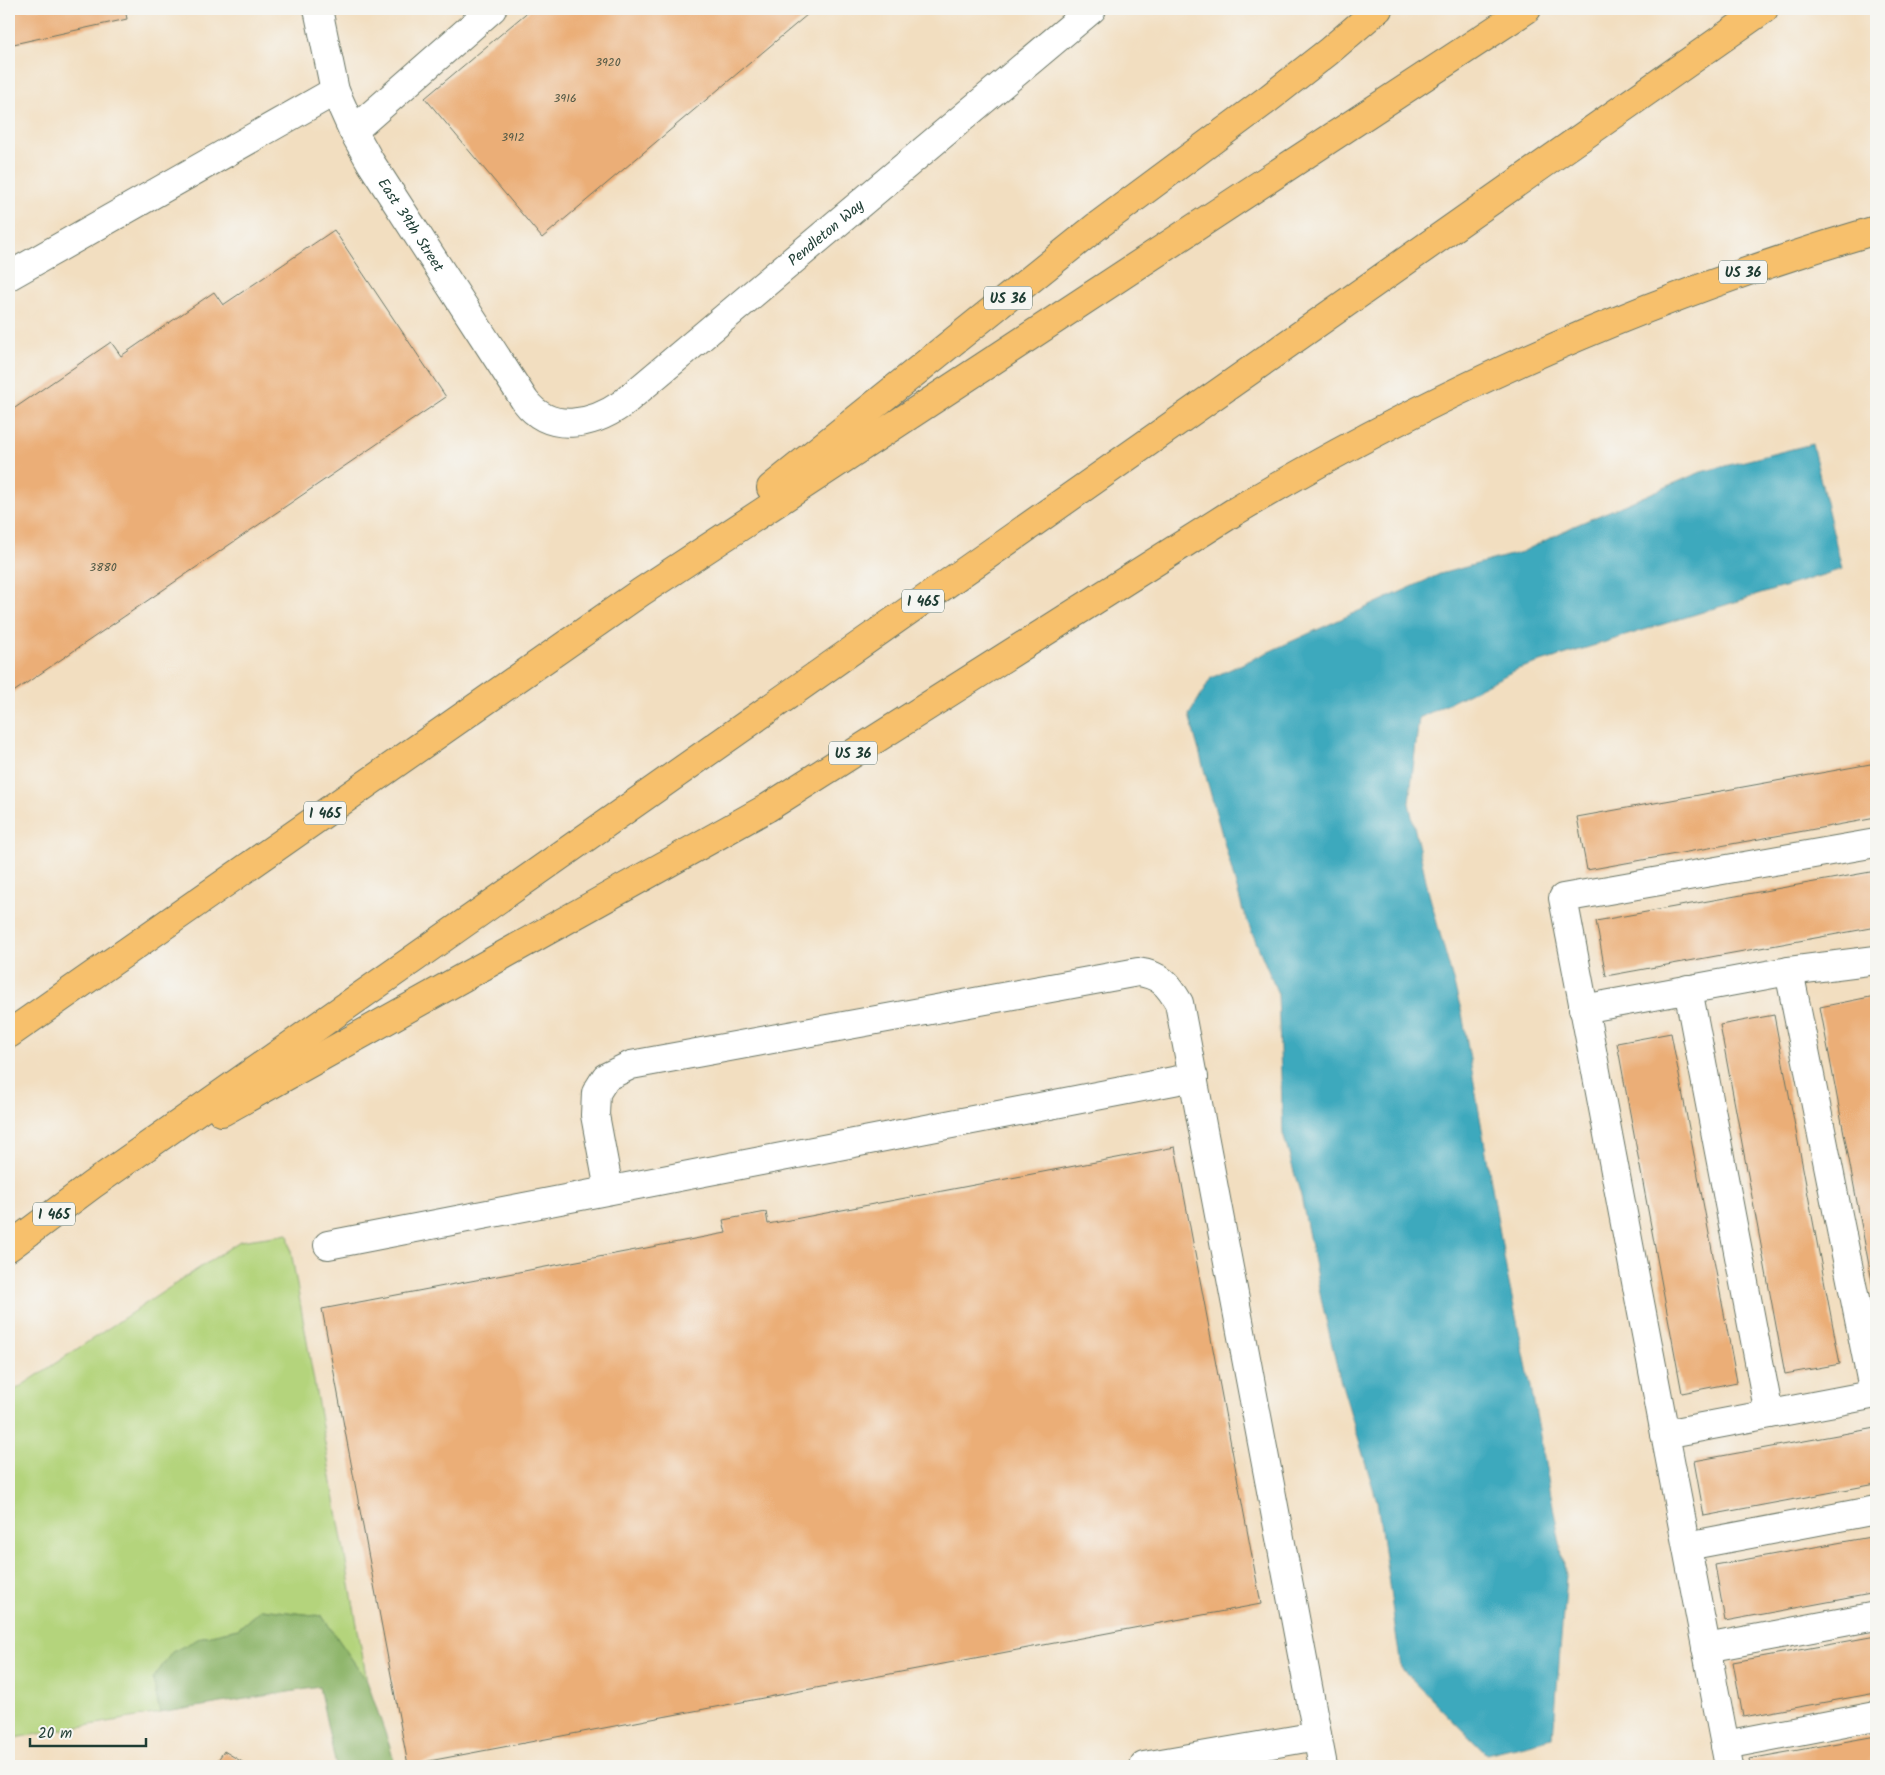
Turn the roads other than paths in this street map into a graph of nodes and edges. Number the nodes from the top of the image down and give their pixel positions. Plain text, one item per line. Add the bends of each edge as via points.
1 (318, 9) edge
2 (492, 9) edge
3 (1092, 9) edge
4 (1378, 9) edge
5 (1527, 9) edge
6 (1764, 9) edge
7 (335, 91) junction
8 (354, 131) junction
9 (1876, 230) edge
10 (9, 276) edge
11 (546, 419) joint
12 (641, 592) junction
13 (1876, 842) edge
14 (1876, 960) edge
15 (1789, 971) junction
16 (1688, 989) junction
17 (1583, 1009) junction
18 (9, 1034) edge
19 (1194, 1077) junction
20 (92, 1185) junction
21 (609, 1190) junction
22 (328, 1245) dead end
23 (9, 1247) edge
24 (1875, 1394) edge
25 (1769, 1414) junction
26 (1665, 1434) junction
27 (1876, 1510) edge
28 (1687, 1546) junction
29 (1876, 1616) edge
30 (1706, 1648) junction
31 (1876, 1716) edge
32 (1317, 1736) junction
33 (1727, 1756) edge
34 (1144, 1766) edge
35 (1324, 1766) edge

1 - 7 street, East 39th Street
2 - 8 street
3 - 11 street, Pendleton Way via 622,404 601,416 575,422
4 - 12 highway, US 36 via 1260,106 1090,232
5 - 12 highway, I 465
6 - 20 highway, I 465
7 - 8 street, East 39th Street
7 - 10 street
8 - 11 street, East 39th Street via 371,163 525,401
9 - 20 highway, US 36 via 1747,271 1612,321 1483,378 1359,440 1234,512 767,808
12 - 18 highway, I 465
13 - 17 street via 1562,898
14 - 15 street
15 - 16 street
15 - 24 street
16 - 17 street
16 - 25 street
17 - 26 street
19 - 21 street
19 - 21 street via 1179,1003 1172,990 1153,974 1138,972 631,1065 606,1077 596,1093 595,1115
19 - 32 street
20 - 23 highway, I 465
21 - 22 street
24 - 25 street
25 - 26 street
26 - 28 street
27 - 28 street
28 - 30 street
29 - 30 street
30 - 33 street
31 - 33 street
32 - 34 street
32 - 35 street

